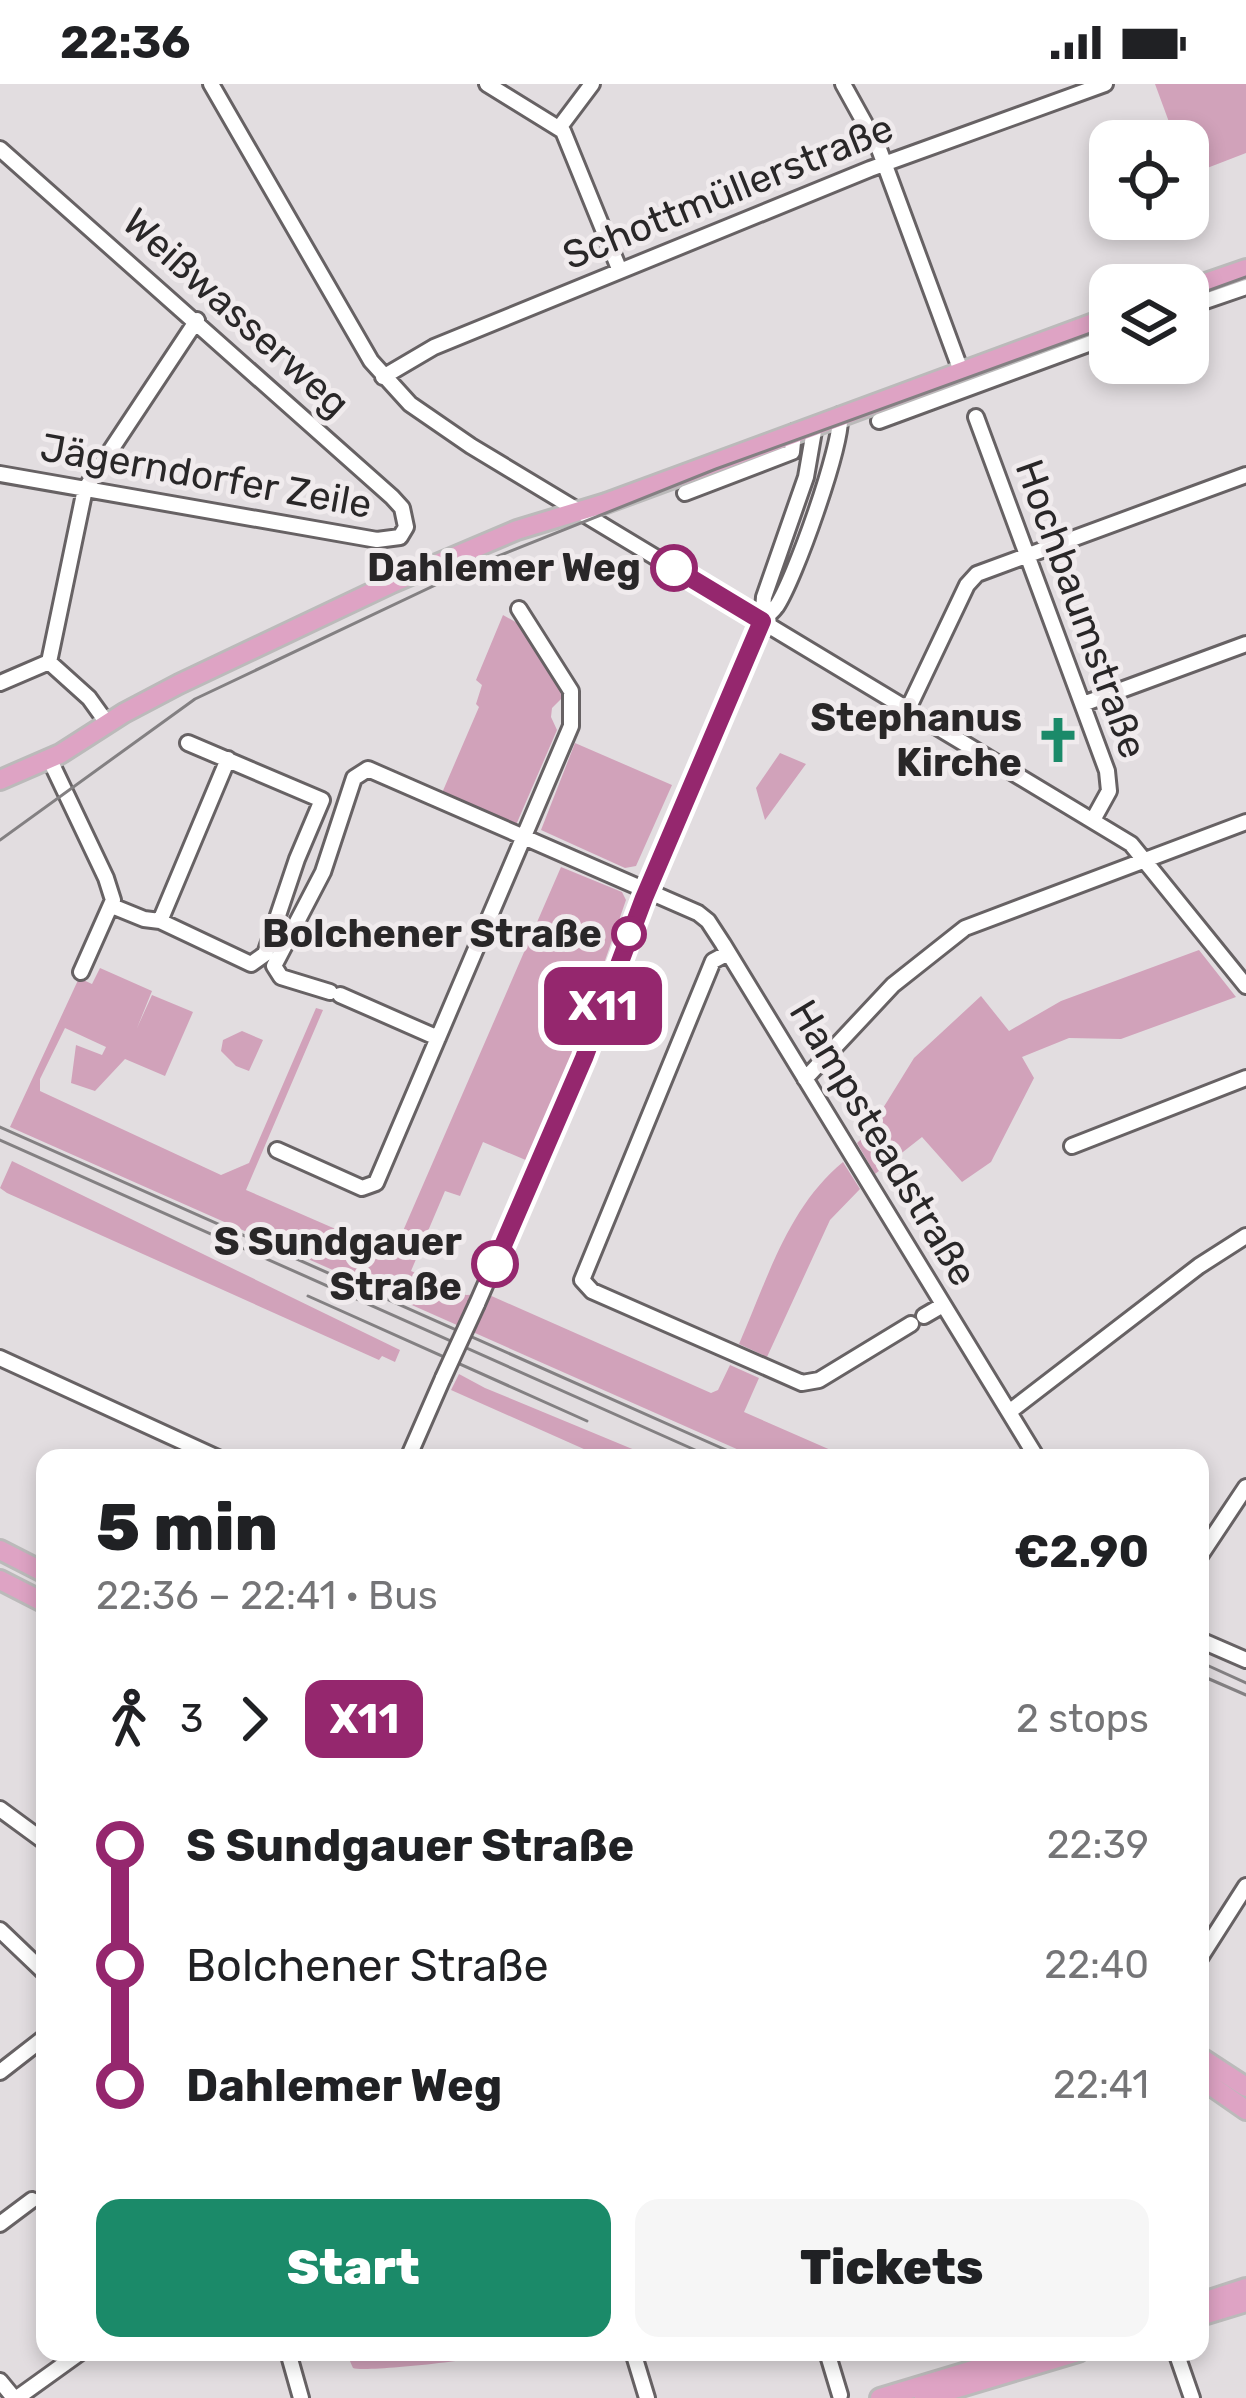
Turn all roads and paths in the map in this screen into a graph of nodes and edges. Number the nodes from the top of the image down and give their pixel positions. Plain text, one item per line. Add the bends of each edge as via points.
1 (211, 84) edge
2 (487, 84) edge
3 (592, 84) edge
4 (843, 84) edge
5 (1105, 84) edge
6 (559, 128) junction
7 (0, 149) edge
8 (884, 164) junction
9 (1246, 268) edge
10 (620, 271) junction
11 (1209, 282) edge
12 (1246, 286) edge
13 (1209, 300) edge
14 (197, 320) junction
15 (1089, 326) edge
16 (1089, 342) edge
17 (995, 369) junction
18 (961, 371) junction
19 (383, 377) junction
20 (921, 395) junction
21 (840, 415) junction
22 (976, 417) dead end
23 (880, 421) dead end
24 (814, 424) junction
25 (794, 432) junction
26 (0, 474) edge
27 (1246, 475) edge
28 (85, 489) junction
29 (685, 493) dead end
30 (578, 511) junction
31 (400, 537) joint
32 (1028, 555) junction
33 (519, 609) dead end
34 (762, 621) junction
35 (1246, 644) edge
36 (49, 662) junction
37 (0, 683) edge
38 (1083, 704) junction
39 (908, 710) junction
40 (107, 723) junction
41 (188, 743) dead end
42 (49, 758) junction
43 (228, 759) junction
44 (0, 780) edge
45 (1093, 820) junction
46 (1246, 822) edge
47 (523, 837) junction
48 (1145, 860) junction
49 (647, 890) junction
50 (112, 906) junction
51 (160, 921) junction
52 (728, 953) junction
53 (81, 972) dead end
54 (1246, 986) edge
55 (438, 1038) junction
56 (1246, 1078) edge
57 (806, 1079) junction
58 (1072, 1146) dead end
59 (278, 1150) dead end
60 (1246, 1236) edge
61 (943, 1304) junction
62 (0, 1358) edge
63 (1009, 1412) junction
64 (198, 1449) edge
65 (412, 1449) edge
66 (1032, 1449) edge
67 (1246, 1486) edge
68 (1209, 1542) edge
69 (0, 1550) edge
70 (36, 1569) edge
71 (0, 1580) edge
72 (36, 1598) edge
73 (1209, 1644) edge
74 (1246, 1660) edge
75 (0, 1809) edge
76 (36, 1836) edge
77 (1246, 1886) edge
78 (0, 1930) edge
79 (1209, 1944) edge
80 (36, 1964) edge
81 (36, 2044) edge
82 (1209, 2063) edge
83 (0, 2072) edge
84 (1209, 2084) edge
85 (1246, 2087) edge
86 (1246, 2110) edge
87 (32, 2200) dead end
88 (0, 2224) edge
89 (1246, 2288) edge
90 (1209, 2299) edge
91 (1246, 2302) edge
92 (1209, 2313) edge
93 (68, 2361) edge
94 (291, 2361) edge
95 (637, 2361) edge
96 (829, 2361) edge
97 (1004, 2361) edge
98 (1048, 2361) edge
99 (1179, 2361) edge
100 (0, 2381) edge
101 (840, 2395) edge
102 (15, 2398) edge
103 (301, 2398) edge
104 (647, 2398) edge
105 (880, 2398) edge
106 (924, 2398) edge
107 (1192, 2398) edge

1 - 19 street
2 - 6 street
3 - 6 street
4 - 8 street
5 - 8 street, Schottmüllerstraße
6 - 10 street
7 - 14 street, Weißwasserweg
8 - 10 street, Schottmüllerstraße
8 - 18 street
9 - 11 main road
10 - 19 street, Schottmüllerstraße via 434,347
12 - 13 street
14 - 28 street
14 - 31 street, Weißwasserweg via 396,501 405,514
15 - 17 main road
16 - 17 street
17 - 18 main road
17 - 20 street
18 - 20 main road
19 - 30 street via 444,429
20 - 21 main road
20 - 23 street
21 - 24 main road
21 - 34 street via 802,543 776,607
22 - 32 street, Hochbaumstraße
24 - 25 main road
24 - 34 street
25 - 29 street via 792,452
25 - 30 main road
26 - 28 street, Jägerndorfer Zeile
27 - 32 street
28 - 31 street, Jägerndorfer Zeile via 377,540
28 - 36 street
30 - 34 street
30 - 40 main road via 460,552
32 - 38 street, Hochbaumstraße
32 - 39 street via 969,582
33 - 47 street via 571,692 571,726
34 - 39 street
34 - 49 street
35 - 38 street
36 - 37 street
36 - 40 street
38 - 45 street, Hochbaumstraße via 1110,782
39 - 45 street
40 - 42 main road
41 - 43 street
42 - 44 main road
42 - 50 street
43 - 51 street
43 - 51 street via 322,800 266,954 251,964
45 - 48 street
46 - 48 street
47 - 49 street
47 - 55 street
47 - 55 street via 368,769 354,778 323,872 274,966 280,977
48 - 54 street
48 - 57 street via 951,937 893,985
49 - 52 street, Hampsteadstraße via 708,920
49 - 65 street, bridge via 584,1058
50 - 51 street
50 - 53 street
52 - 57 street, Hampsteadstraße
52 - 61 street via 713,961 582,1280 592,1292 802,1383
55 - 59 street via 376,1184 362,1189
56 - 58 street
57 - 61 street, Hampsteadstraße
60 - 63 street
61 - 63 street, Hampsteadstraße
62 - 64 street
63 - 66 street, Hampsteadstraße
67 - 68 street
69 - 70 main road
71 - 72 main road
73 - 74 street
75 - 76 street
77 - 79 street
78 - 80 street
81 - 83 street
82 - 85 main road
84 - 86 main road
87 - 88 street
89 - 90 main road
91 - 92 main road
93 - 102 street
94 - 103 street
95 - 104 street
96 - 101 street
97 - 105 main road
98 - 106 main road
99 - 107 street
100 - 102 street

